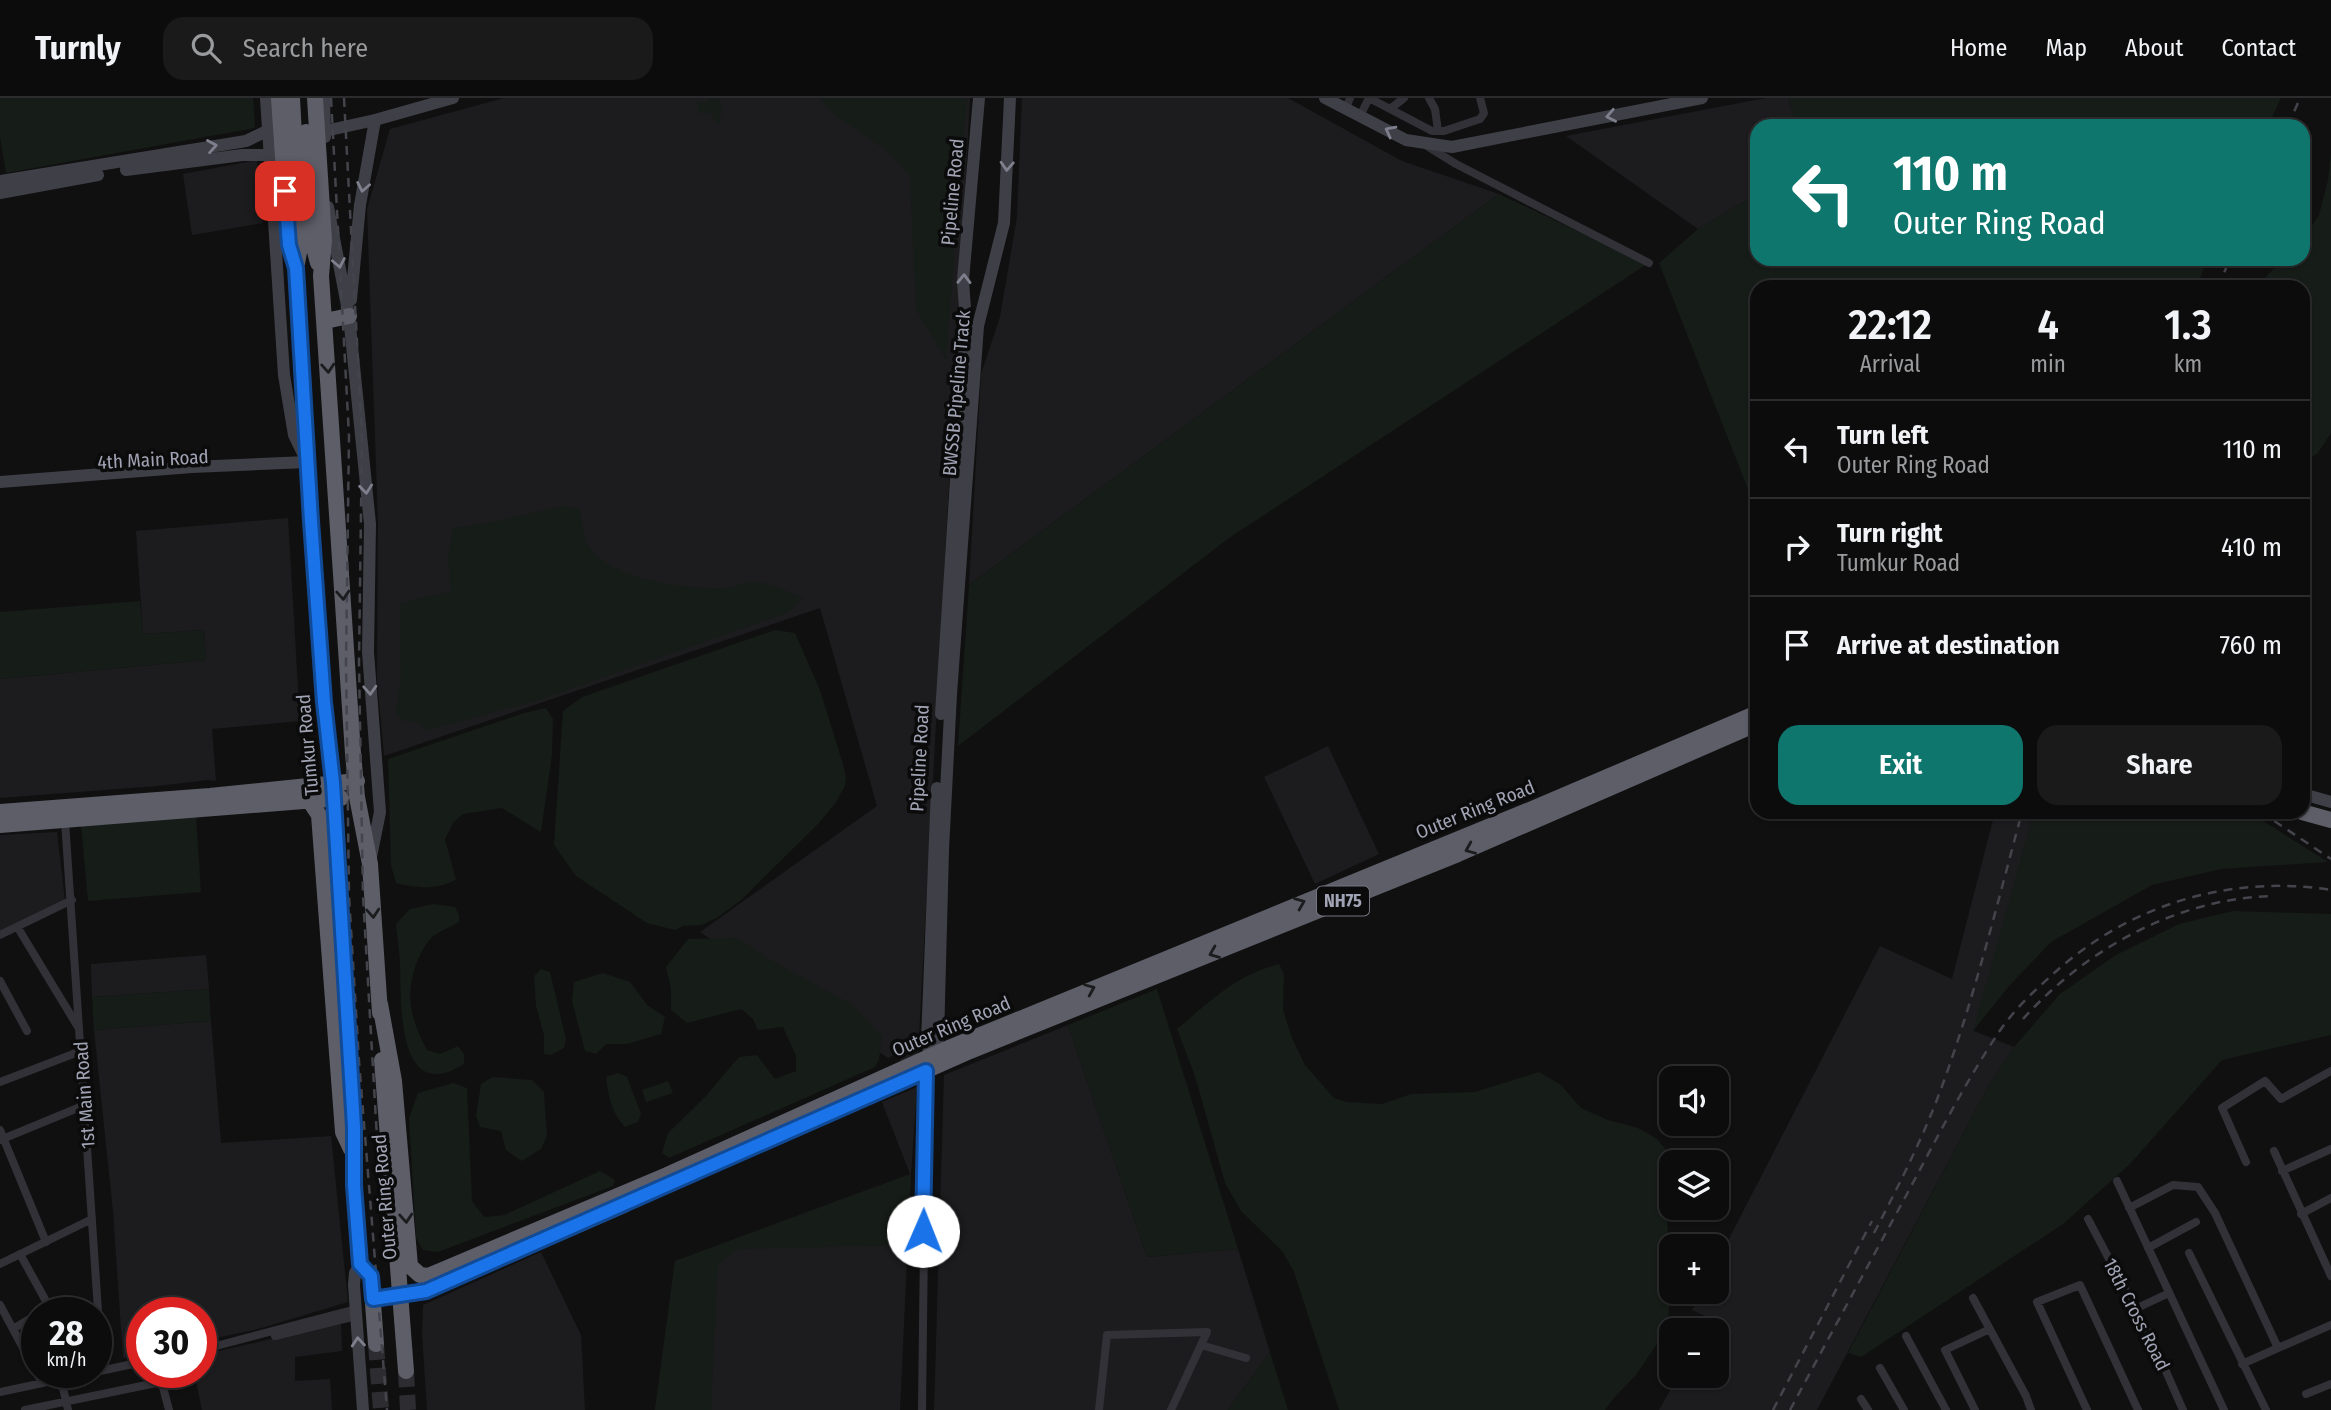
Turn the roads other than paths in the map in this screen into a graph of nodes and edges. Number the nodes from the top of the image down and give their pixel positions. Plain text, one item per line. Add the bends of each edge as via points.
1 (266, 98) edge
2 (279, 98) edge
3 (292, 98) edge
4 (304, 98) edge
5 (315, 98) edge
6 (324, 98) edge
7 (453, 98) edge
8 (979, 98) edge
9 (1010, 98) edge
10 (1325, 98) edge
11 (1369, 98) edge
12 (1404, 98) edge
13 (1429, 98) edge
14 (1480, 98) edge
15 (1702, 98) edge
16 (1348, 103) edge
17 (1387, 105) edge
18 (1360, 116) junction
19 (375, 120) junction
20 (267, 131) junction
21 (325, 131) junction
22 (1438, 131) junction
23 (300, 135) junction
24 (1421, 142) junction
25 (269, 155) junction
26 (0, 181) edge
27 (0, 193) edge
28 (1649, 263) dead end
29 (296, 268) junction
30 (321, 276) junction
31 (349, 316) junction
32 (325, 321) junction
33 (307, 466) junction
34 (0, 482) edge
35 (0, 491) edge
36 (951, 694) joint
37 (1750, 716) edge
38 (1750, 726) edge
39 (357, 789) junction
40 (333, 791) junction
41 (2310, 796) edge
42 (309, 800) junction
43 (2331, 802) edge
44 (2310, 806) edge
45 (2331, 812) edge
46 (0, 813) edge
47 (2310, 814) edge
48 (2331, 820) edge
49 (65, 821) junction
50 (0, 825) edge
51 (366, 842) junction
52 (335, 843) junction
53 (370, 864) junction
54 (72, 901) junction
55 (18, 928) junction
56 (0, 935) edge
57 (0, 981) edge
58 (380, 1004) junction
59 (933, 1006) junction
60 (80, 1030) junction
61 (27, 1031) dead end
62 (81, 1051) junction
63 (928, 1064) junction
64 (2331, 1071) edge
65 (0, 1082) edge
66 (85, 1105) junction
67 (0, 1129) edge
68 (2, 1140) edge
69 (2331, 1149) edge
70 (2274, 1151) dead end
71 (352, 1152) junction
72 (2246, 1162) dead end
73 (2283, 1171) junction
74 (2117, 1181) dead end
75 (2331, 1199) edge
76 (2129, 1208) junction
77 (2301, 1214) junction
78 (92, 1219) junction
79 (2088, 1219) dead end
80 (2196, 1222) dead end
81 (46, 1242) junction
82 (2148, 1248) junction
83 (0, 1252) edge
84 (2189, 1253) dead end
85 (20, 1254) junction
86 (2328, 1260) edge
87 (2, 1263) edge
88 (360, 1264) junction
89 (2331, 1276) edge
90 (2169, 1293) junction
91 (400, 1294) junction
92 (44, 1297) edge
93 (95, 1297) edge
94 (1973, 1298) dead end
95 (373, 1299) junction
96 (0, 1307) edge
97 (2135, 1309) junction
98 (356, 1313) junction
99 (21, 1324) edge
100 (2331, 1325) edge
101 (13, 1329) junction
102 (1990, 1329) junction
103 (1906, 1336) dead end
104 (21, 1344) edge
105 (376, 1344) tunnel mouth
106 (1201, 1345) junction
107 (217, 1347) edge
108 (2278, 1348) junction
109 (1246, 1358) dead end
110 (2242, 1364) junction
111 (1880, 1368) dead end
112 (405, 1371) tunnel mouth
113 (2331, 1384) edge
114 (21, 1388) edge
115 (63, 1388) edge
116 (138, 1388) edge
117 (163, 1388) edge
118 (0, 1392) edge
119 (2306, 1394) dead end
120 (1861, 1399) dead end
121 (67, 1406) edge
122 (25, 1410) edge
123 (169, 1410) edge
124 (363, 1410) edge
125 (922, 1410) edge
126 (1100, 1410) edge
127 (1171, 1410) edge
128 (1868, 1410) edge
129 (1903, 1410) edge
130 (1946, 1410) edge
131 (1975, 1410) edge
132 (2031, 1410) edge
133 (2087, 1410) edge
134 (2138, 1410) edge
135 (2183, 1410) edge
136 (2224, 1410) edge
137 (2266, 1410) edge

1 - 20 street
2 - 29 highway, Tumkur Road via 289,245
3 - 23 highway
4 - 23 highway
5 - 30 highway via 324,240
6 - 21 street
7 - 19 street
59 -> 8 street, Pipeline Road via 942,690 966,324 963,280
9 -> 36 street, BWSSB Pipeline Track via 1004,223 978,326
10 - 16 street
11 - 17 street
11 - 18 street
12 - 17 street
13 - 22 street
14 - 22 street via 1484,113 1479,119
15 -> 24 street via 1452,147
16 - 18 street
17 - 22 street
24 -> 18 street via 1406,140
19 - 21 street
19 -> 31 street via 360,205
20 - 25 street
26 -> 20 street via 246,141
21 -> 31 street via 326,198
23 - 29 highway
23 - 30 highway via 312,240
24 - 28 street
25 - 27 street via 136,168
25 - 33 street via 284,375 294,435
29 - 33 highway, Tumkur Road
30 - 32 highway
31 - 32 highway
31 -> 53 street via 370,524 368,652 380,813
32 -> 39 highway
33 - 34 street via 192,467
33 - 35 street, 4th Main Road
33 - 40 highway, Tumkur Road
36 - 59 street, Pipeline Road
63 -> 37 highway, Outer Ring Road / NH75 via 1183,950
38 -> 63 highway, Outer Ring Road / NH75 via 1458,854
39 - 40 highway
39 - 51 highway
40 - 42 highway
40 - 46 highway
40 - 52 highway, Tumkur Road
41 - 43 street
42 - 49 highway
42 - 71 highway via 319,815 343,1132
44 - 45 highway
47 - 48 highway
49 - 50 highway
49 - 54 street, 1st Main Road
51 - 52 highway
51 - 53 highway
52 - 71 highway, Tumkur Road
53 -> 58 highway
54 - 55 street
54 - 60 street, 1st Main Road
55 - 56 street
55 - 60 street
57 - 61 street
58 -> 63 highway, Outer Ring Road / NH75 via 394,1081 410,1266 420,1275 439,1272
58 - 91 highway
59 - 63 street, Pipeline Road via 938,1039
60 - 62 street, 1st Main Road
62 - 65 street
62 - 66 street, 1st Main Road
63 - 91 highway, Outer Ring Road / NH75 via 483,1267 426,1291
63 - 125 street
64 - 72 street via 2281,1099 2265,1081 2222,1108
66 - 68 street
66 - 78 street, 1st Main Road
67 - 68 street
68 - 81 street
69 - 73 street
70 - 73 street
71 - 88 highway, Tumkur Road
73 - 77 street
74 - 76 street
75 - 77 street
76 - 82 street
76 - 108 street via 2173,1185 2198,1187 2215,1213
77 - 86 street
78 - 81 street
78 - 93 street, 1st Main Road
79 - 97 street, 18th Cross Road
80 - 82 street
81 - 85 street
82 - 90 street
83 - 87 street
84 - 110 street
85 - 87 street
85 - 92 street
86 - 89 street
88 - 95 highway, Tumkur Road via 371,1276
88 - 98 street via 355,1273
90 - 97 street
90 - 136 street
91 - 95 highway, Outer Ring Road / NH75
91 - 112 highway
94 - 102 street
95 - 105 highway, Tumkur Road
96 - 101 street
97 - 135 street, 18th Cross Road
98 - 107 street
124 -> 98 street
99 - 101 street
100 - 108 street
101 - 104 street
102 - 131 street via 1945,1350
102 - 132 street
103 - 130 street
106 - 109 street
106 - 126 street via 1207,1332 1107,1335
106 - 127 street
108 - 110 street
110 - 137 street
111 - 129 street
113 - 119 street
114 - 118 street
115 - 121 street
116 - 121 street
117 - 123 street
120 - 128 street
121 - 122 street
133 - 134 street via 2037,1302 2080,1285

